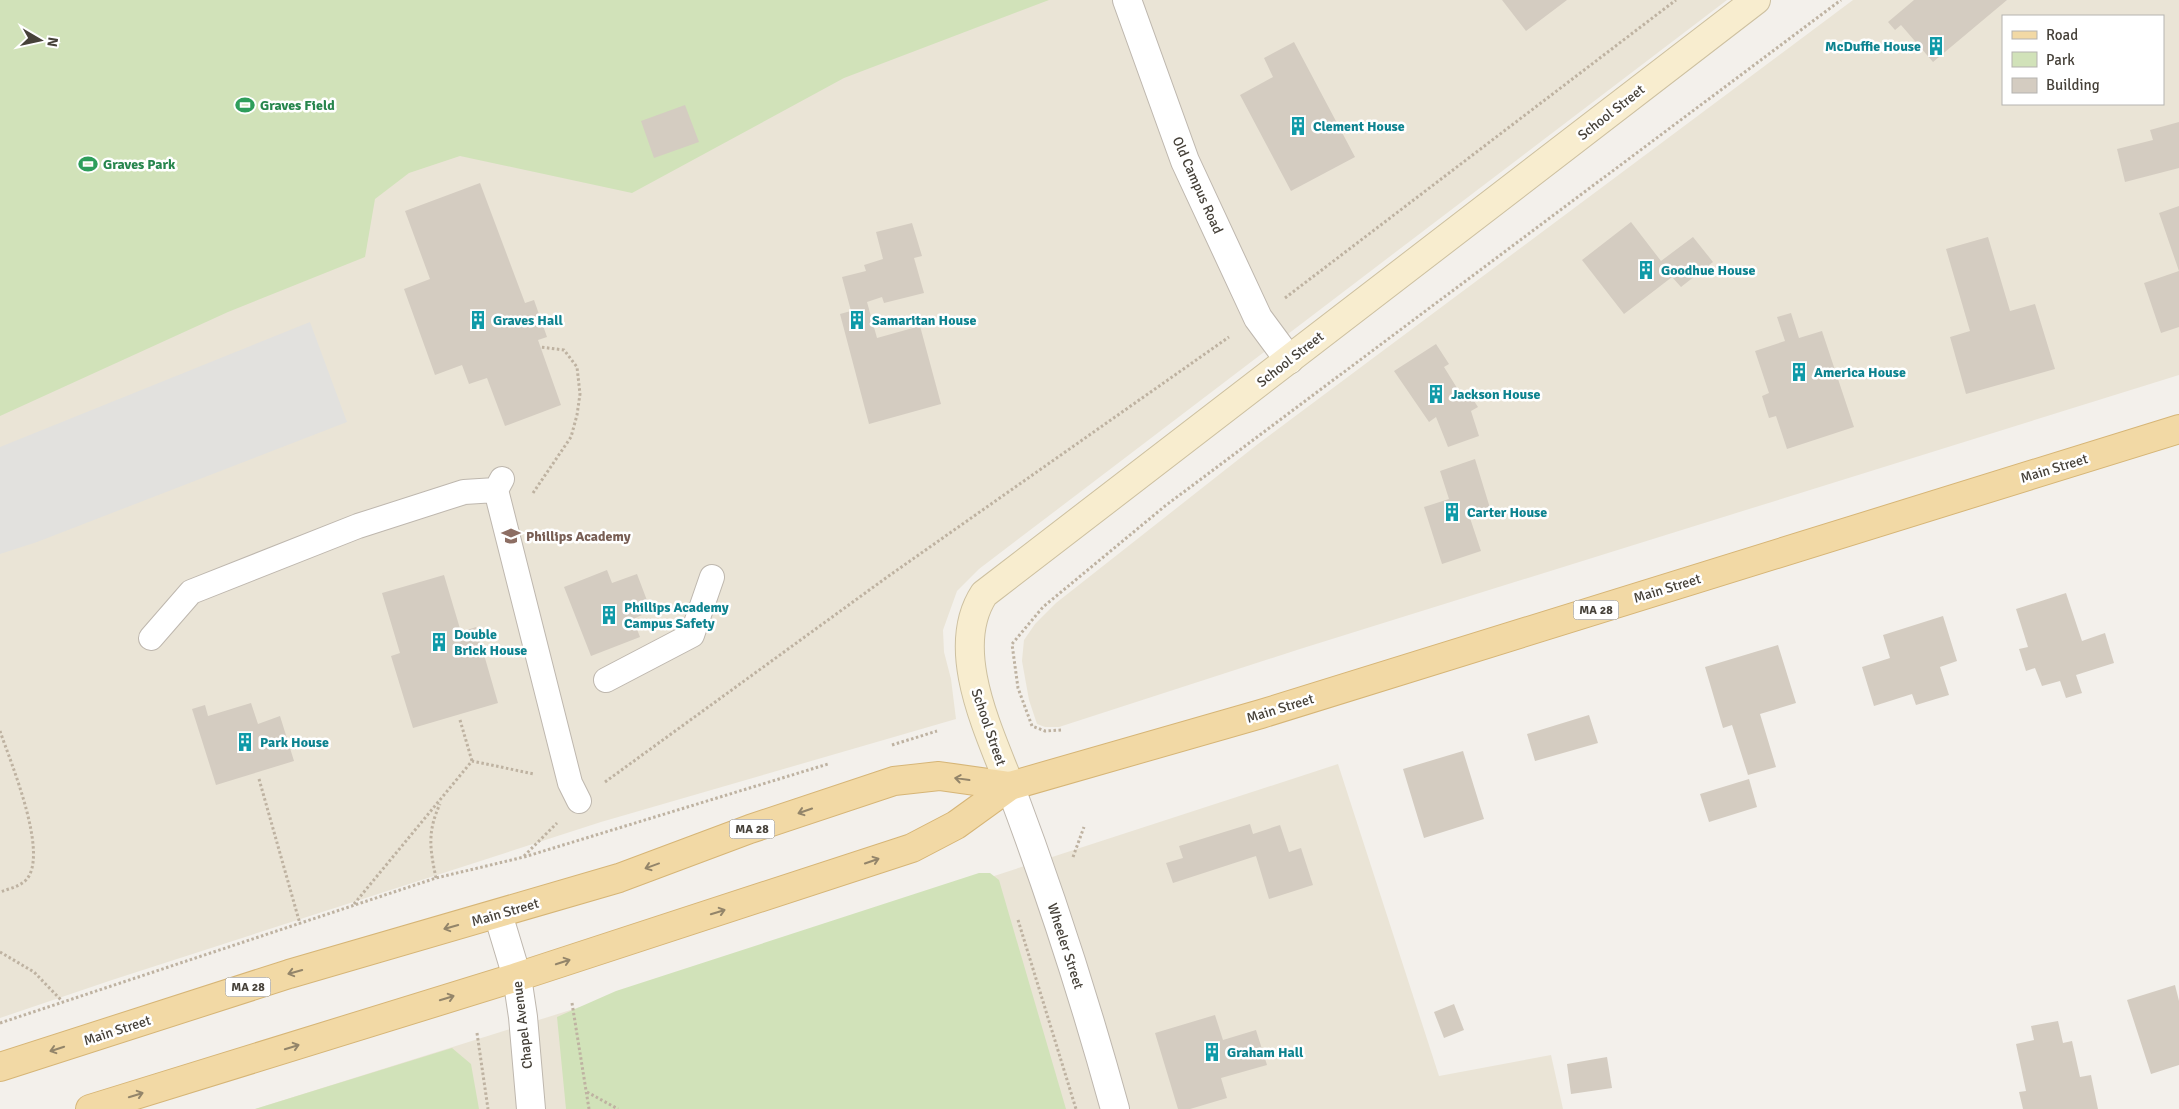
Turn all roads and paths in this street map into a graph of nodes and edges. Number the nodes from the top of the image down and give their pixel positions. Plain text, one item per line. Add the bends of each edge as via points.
1 (1127, 0) edge
2 (1676, 0) edge
3 (1756, 0) edge
4 (1841, 0) edge
5 (1283, 300) dead end
6 (1232, 335) dead end
7 (540, 347) dead end
8 (1289, 360) junction
9 (2179, 428) edge
10 (533, 493) dead end
11 (712, 577) dead end
12 (151, 638) dead end
13 (606, 680) dead end
14 (460, 720) dead end
15 (1061, 730) dead end
16 (0, 731) edge
17 (937, 731) dead end
18 (890, 745) dead end
19 (472, 761) junction
20 (834, 762) dead end
21 (535, 774) dead end
22 (259, 779) dead end
23 (1010, 786) junction
24 (442, 798) junction
25 (579, 801) junction
26 (1084, 827) dead end
27 (1073, 856) dead end
28 (524, 857) junction
29 (436, 878) junction
30 (0, 892) edge
31 (352, 906) junction
32 (1016, 913) dead end
33 (498, 914) junction
34 (300, 924) junction
35 (0, 952) edge
36 (517, 976) junction
37 (62, 1001) junction
38 (572, 1003) dead end
39 (0, 1023) edge
40 (477, 1033) dead end
41 (0, 1067) edge
42 (586, 1092) junction
43 (90, 1109) edge
44 (488, 1109) edge
45 (531, 1109) edge
46 (589, 1109) edge
47 (618, 1109) edge
48 (1076, 1109) edge
49 (1115, 1109) edge

1 - 8 street, Old Campus Road via 1185,161 1258,318
2 - 5 path
3 - 8 main road, School Street
4 - 15 path via 1165,506 1043,607 1012,644 1018,688 1032,726 1045,731
6 - 25 path via 890,575
7 - 10 path via 564,350 577,367 580,394 571,437
8 - 23 main road, School Street via 984,594 975,608 972,629 970,649 974,684 983,718
9 - 23 main road, Main Street / MA 28 via 1271,711
11 - 13 lane via 692,635
12 - 25 lane via 191,592 358,526 464,492 499,485 570,783
14 - 19 path
16 - 30 path via 28,820 35,854 30,873 24,881
17 - 18 path
19 - 21 path
19 - 24 path
20 - 28 path
22 - 34 path
23 -> 33 main road, Main Street / MA 28 via 939,776 894,781 750,829 620,878
36 -> 23 main road, Main Street / MA 28 via 912,848 956,825
23 - 49 street, Wheeler Street via 1040,865
24 - 29 path via 430,827
24 - 31 path
25 - 28 path
26 - 27 path
28 - 29 path
29 - 31 path
31 - 34 path
32 - 48 path
33 - 36 street, Chapel Avenue
33 -> 41 main road, Main Street / MA 28 via 289,974
34 - 37 path
35 - 37 path via 34,972
43 -> 36 main road, Main Street / MA 28
36 - 45 street, Chapel Avenue
37 - 39 path
38 - 42 path
40 - 44 path
42 - 46 path
42 - 47 path

